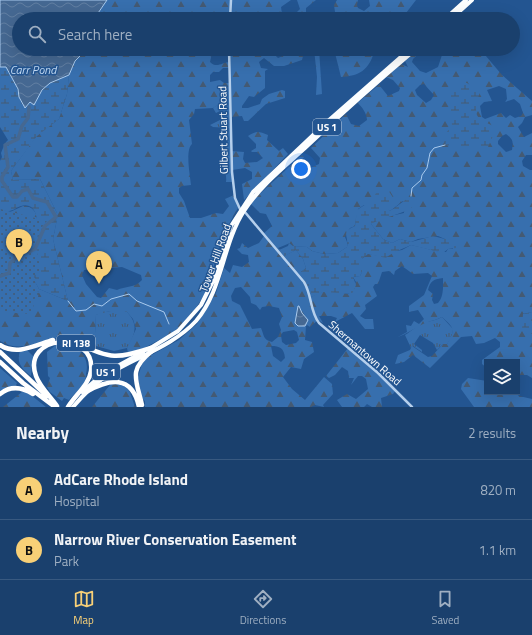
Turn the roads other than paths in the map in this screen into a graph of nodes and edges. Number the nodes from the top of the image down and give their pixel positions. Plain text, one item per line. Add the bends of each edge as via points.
1 (231, 0) edge
2 (466, 0) edge
3 (472, 0) edge
4 (230, 12) edge
5 (453, 12) edge
6 (459, 12) edge
7 (230, 56) edge
8 (402, 56) edge
9 (408, 56) edge
10 (357, 95) junction
11 (313, 140) junction
12 (242, 210) junction
13 (0, 345) edge
14 (152, 349) junction
15 (0, 352) edge
16 (0, 362) edge
17 (86, 392) junction
18 (0, 394) edge
19 (45, 399) junction
20 (57, 407) edge
21 (68, 407) edge
22 (73, 407) edge
23 (140, 407) edge
24 (412, 407) edge

1 - 4 street
2 - 5 highway
3 - 6 highway
7 - 12 street, Gilbert Stuart Road via 232,172 235,198
8 - 10 highway, Tower Hill Road / US 1
9 - 11 highway, Tower Hill Road / US 1
10 - 11 highway
10 - 12 highway, Tower Hill Road / US 1 via 261,183
11 - 12 highway, Tower Hill Road / US 1 via 262,187
12 - 14 highway, Tower Hill Road / US 1 via 227,234 214,279 201,305 183,326
12 - 24 street, Shermantown Road via 306,286 319,323 378,373
13 - 14 highway, RI 138 via 20,350 65,339 112,357
14 - 17 highway, Tower Hill Road / US 1 via 111,373
14 - 21 highway, Tower Hill Road / US 1 via 97,378
14 - 23 highway via 140,361 136,372
15 - 20 highway
16 - 19 highway
17 - 22 highway, Tower Hill Road / US 1
17 - 23 highway via 104,383 120,382 132,390
18 - 19 highway via 8,389 19,388
19 - 20 highway
20 - 21 highway via 38,380 35,365 38,355 45,347 65,341 84,350 91,366 88,380

